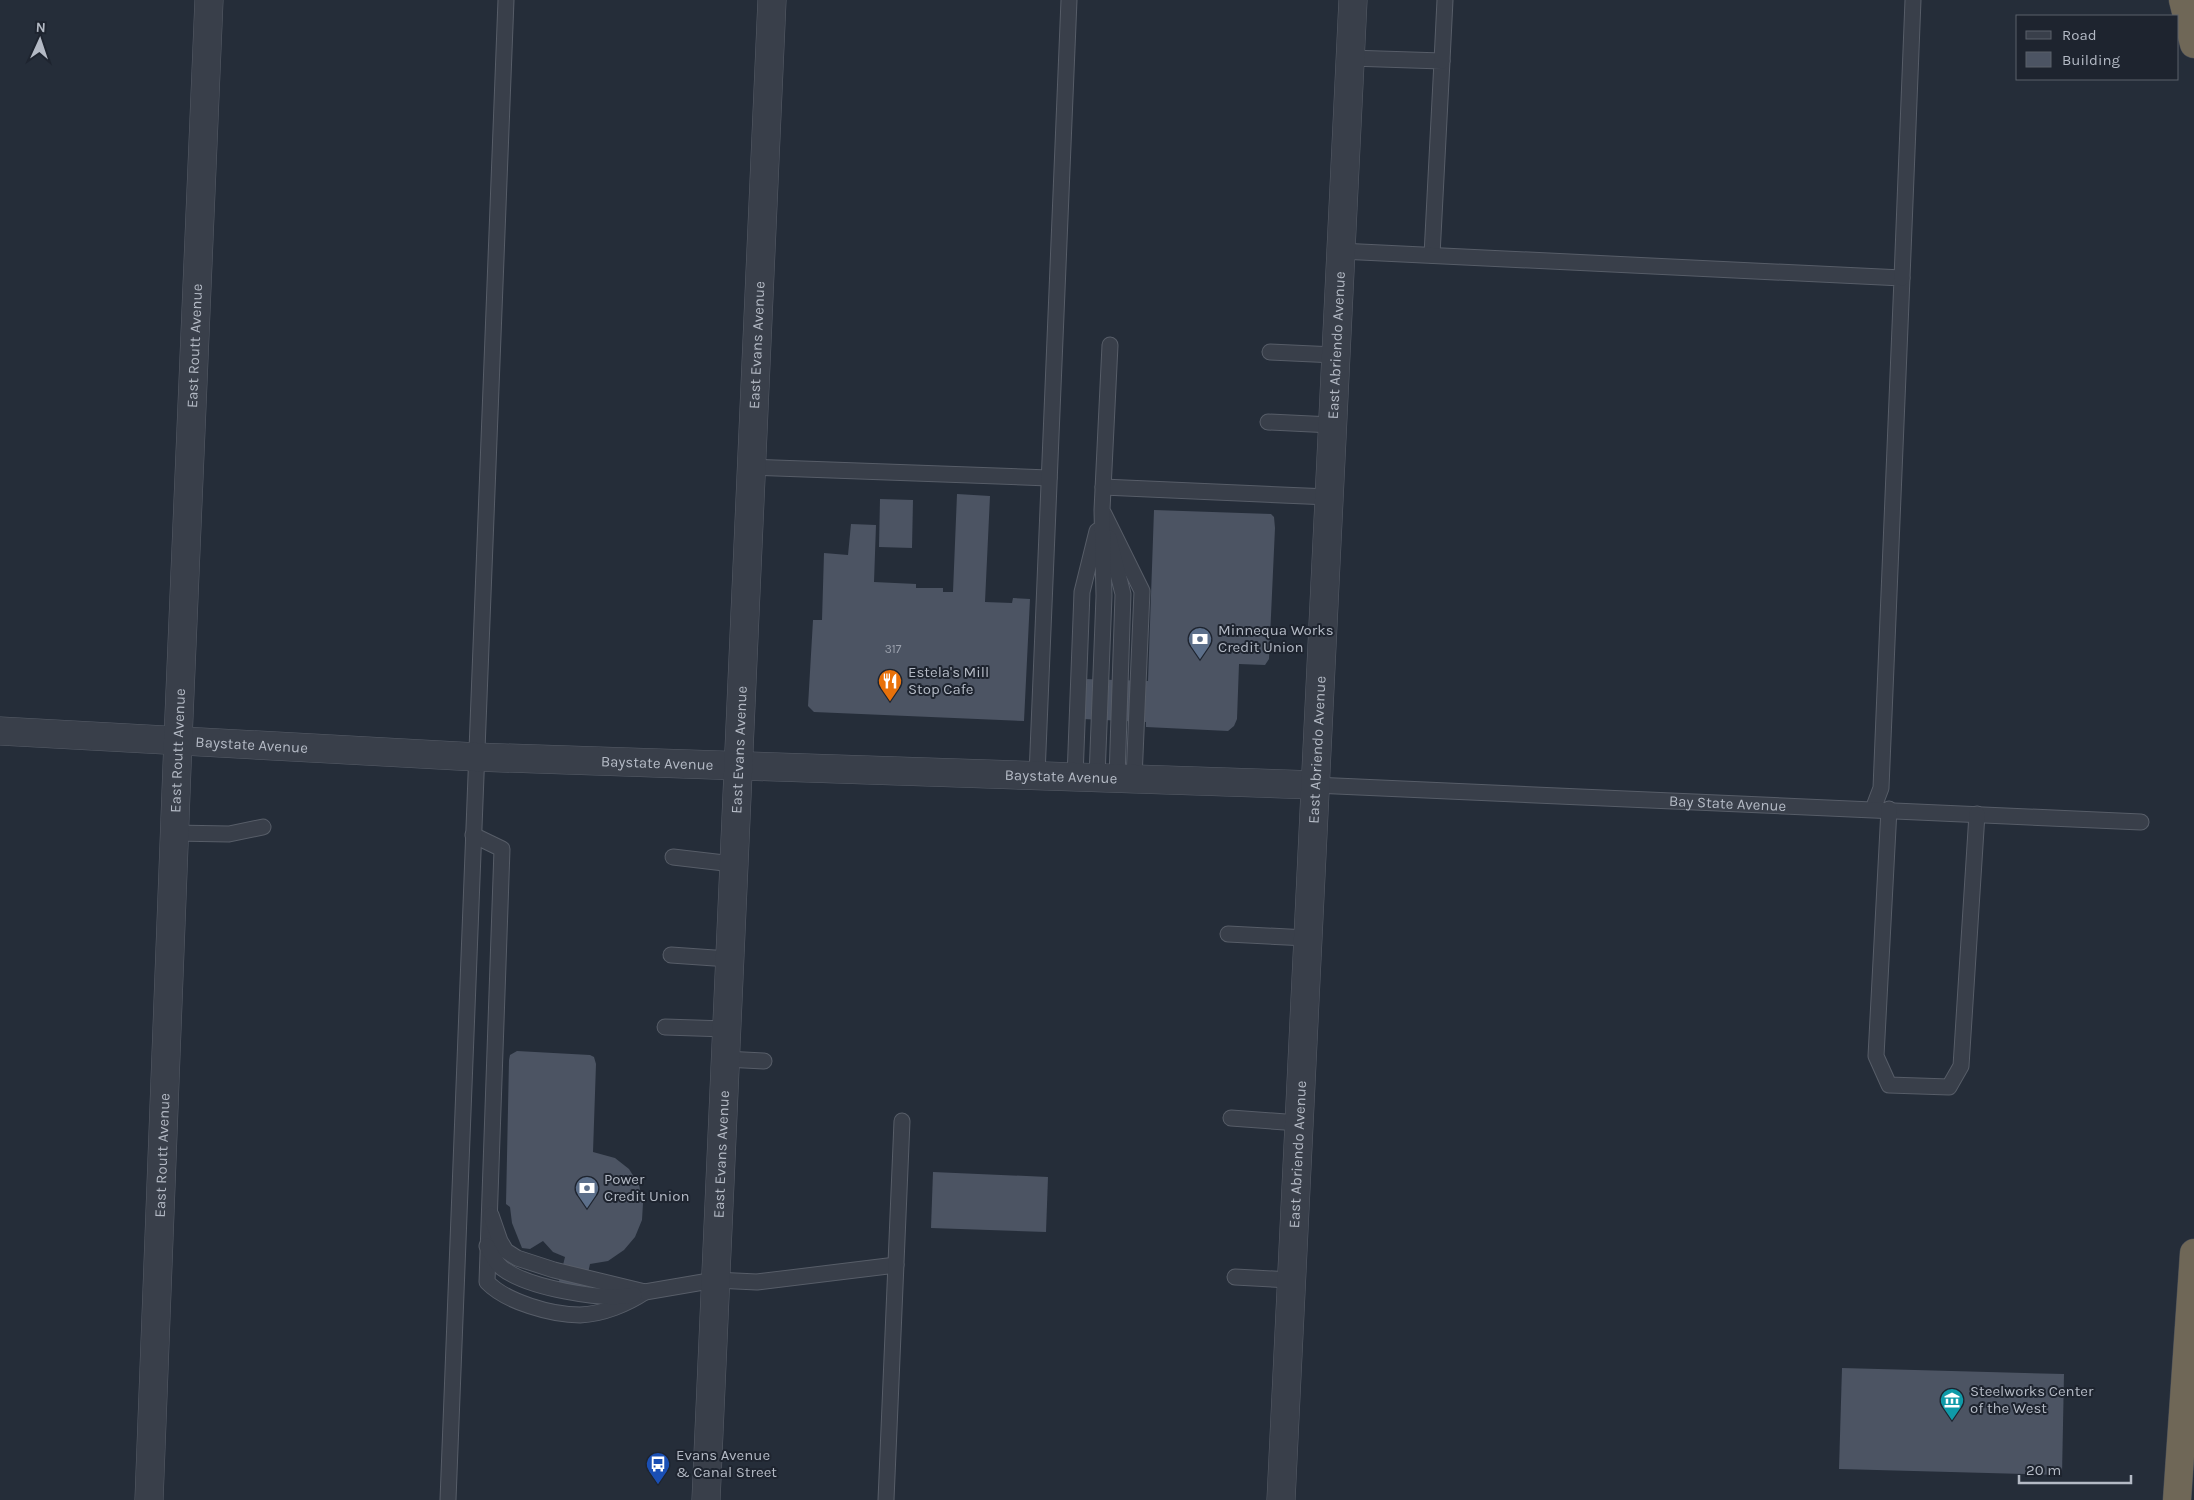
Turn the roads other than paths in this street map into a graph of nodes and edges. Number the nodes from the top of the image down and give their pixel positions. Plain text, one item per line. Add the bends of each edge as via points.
1 (209, 0) edge
2 (506, 0) edge
3 (772, 0) edge
4 (1069, 0) edge
5 (1353, 0) edge
6 (1445, 0) edge
7 (1913, 0) edge
8 (2183, 0) edge
9 (2194, 44) edge
10 (1350, 58) junction
11 (1442, 61) junction
12 (1340, 251) junction
13 (1432, 255) junction
14 (1902, 278) junction
15 (1110, 345) dead end
16 (1270, 352) dead end
17 (1336, 355) junction
18 (1268, 422) dead end
19 (1332, 425) junction
20 (751, 466) junction
21 (1049, 478) junction
22 (1103, 487) junction
23 (1328, 497) junction
24 (1102, 510) junction
25 (0, 732) edge
26 (178, 740) junction
27 (476, 757) junction
28 (738, 765) junction
29 (1037, 775) junction
30 (1106, 778) junction
31 (1314, 785) junction
32 (1881, 809) junction
33 (1977, 814) junction
34 (2141, 822) dead end
35 (263, 826) dead end
36 (174, 832) junction
37 (473, 835) junction
38 (673, 857) dead end
39 (733, 864) junction
40 (1228, 934) dead end
41 (1307, 938) junction
42 (671, 955) dead end
43 (729, 959) junction
44 (665, 1027) dead end
45 (726, 1029) junction
46 (725, 1059) junction
47 (764, 1061) dead end
48 (1231, 1118) dead end
49 (902, 1121) dead end
50 (1299, 1122) junction
51 (488, 1202) junction
52 (486, 1245) junction
53 (2194, 1253) edge
54 (896, 1265) junction
55 (1235, 1278) dead end
56 (715, 1280) junction
57 (1292, 1280) junction
58 (646, 1292) junction
59 (149, 1500) edge
60 (448, 1500) edge
61 (706, 1500) edge
62 (886, 1500) edge
63 (1281, 1500) edge
64 (2177, 1500) edge

1 - 26 street, East Routt Avenue
2 - 27 lane
3 - 20 street, East Evans Avenue
4 - 21 lane
5 - 10 street, East Abriendo Avenue
6 - 11 lane
7 - 14 lane
8 - 9 highway
10 - 11 lane
10 - 12 street, East Abriendo Avenue
11 - 13 lane
12 - 13 lane
12 - 17 street, East Abriendo Avenue
13 - 14 lane
14 - 32 lane
15 - 22 lane
16 - 17 lane
17 - 19 street, East Abriendo Avenue
18 - 19 lane
19 - 23 street, East Abriendo Avenue
20 - 21 lane
20 - 28 street, East Evans Avenue
21 - 29 lane
22 - 23 lane
22 - 24 lane
23 - 31 street, East Abriendo Avenue
24 - 30 lane
24 - 30 lane via 1082,592
24 - 30 lane via 1142,591
25 - 26 street, Baystate Avenue
26 - 27 street, Baystate Avenue
26 - 36 street, East Routt Avenue
27 - 28 street, Baystate Avenue
27 - 37 lane
28 - 29 street, Baystate Avenue
28 - 39 street, East Evans Avenue
29 - 30 street, Baystate Avenue
30 - 31 street, Baystate Avenue
31 - 32 lane, Bay State Avenue
31 - 41 street, East Abriendo Avenue
32 - 33 lane, Bay State Avenue
32 - 33 lane via 1876,1056 1889,1085 1949,1087 1961,1066
33 - 34 lane, Bay State Avenue
35 - 36 lane via 229,834
36 - 59 street, East Routt Avenue
37 - 51 lane via 502,849
37 - 60 lane
38 - 39 lane
39 - 43 street, East Evans Avenue
40 - 41 lane
41 - 50 street, East Abriendo Avenue
42 - 43 lane
43 - 45 street, East Evans Avenue
44 - 45 lane
45 - 46 street, East Evans Avenue
46 - 47 lane
46 - 56 street, East Evans Avenue
48 - 50 lane
49 - 54 lane
50 - 57 street, East Abriendo Avenue
51 - 52 lane
51 - 58 lane via 500,1242 516,1258
52 - 58 lane via 503,1268 531,1282 591,1296 628,1296
52 - 58 lane via 486,1282 517,1302 580,1315 630,1302
53 - 64 highway
54 - 56 lane via 758,1282
54 - 62 lane
55 - 57 lane
56 - 58 lane
56 - 61 street, East Evans Avenue
57 - 63 street, East Abriendo Avenue

